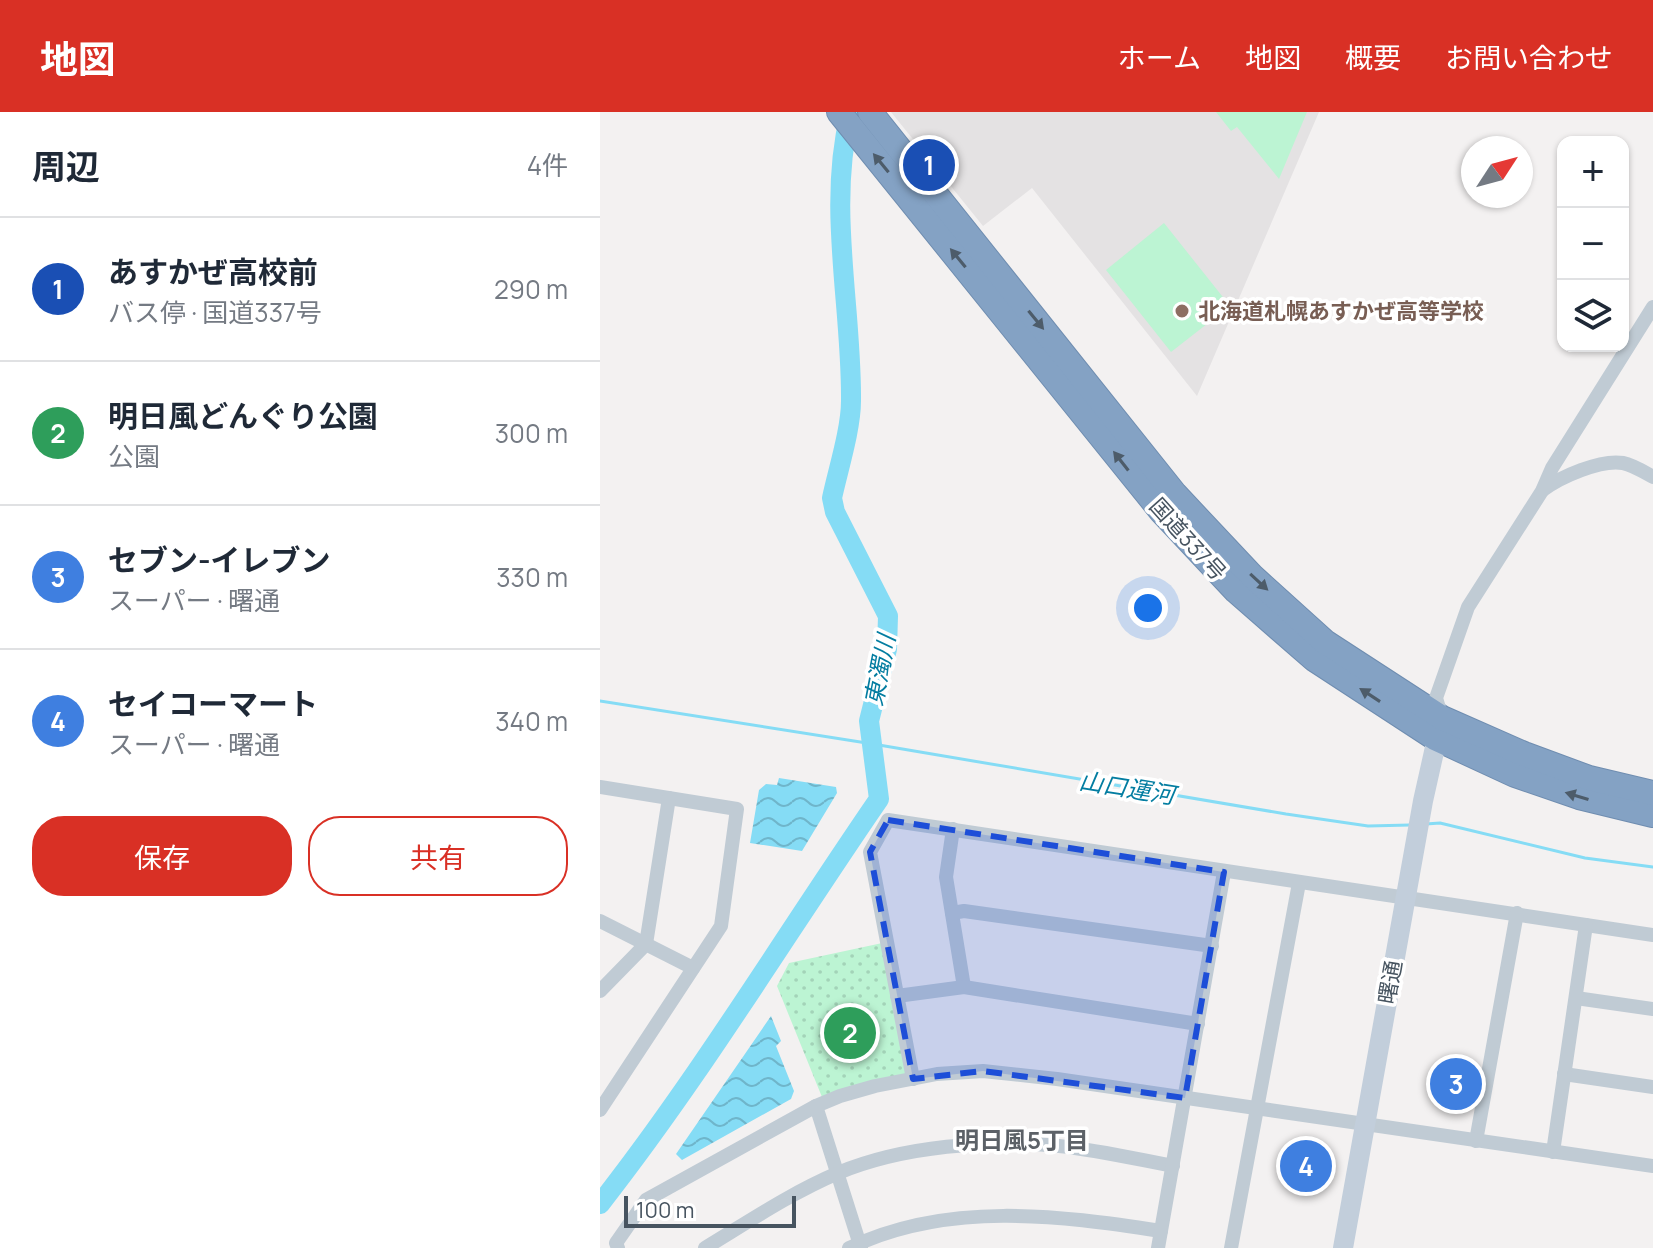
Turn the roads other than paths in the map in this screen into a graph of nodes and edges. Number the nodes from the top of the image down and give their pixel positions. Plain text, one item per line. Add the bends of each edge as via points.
1 (839, 112) edge
2 (869, 123) edge
3 (1653, 307) edge
4 (1653, 477) edge
5 (1542, 491) junction
6 (1439, 728) junction
7 (600, 787) edge
8 (1653, 793) edge
9 (669, 798) junction
10 (1653, 815) edge
11 (953, 829) junction
12 (1224, 872) junction
13 (1299, 883) junction
14 (1406, 897) junction
15 (952, 913) junction
16 (1517, 913) junction
17 (600, 921) edge
18 (1586, 925) junction
19 (1653, 935) edge
20 (646, 944) junction
21 (1212, 946) junction
22 (693, 968) junction
23 (964, 987) junction
24 (600, 991) edge
25 (897, 996) junction
26 (1576, 998) junction
27 (1653, 1009) edge
28 (1198, 1024) junction
29 (1564, 1074) junction
30 (913, 1079) junction
31 (1653, 1087) edge
32 (1185, 1098) junction
33 (816, 1106) junction
34 (1255, 1109) junction
35 (600, 1110) edge
36 (1365, 1125) junction
37 (1476, 1141) junction
38 (1553, 1152) junction
39 (1173, 1166) junction
40 (1653, 1166) edge
41 (837, 1173) junction
42 (1161, 1231) junction
43 (856, 1246) edge
44 (618, 1248) edge
45 (705, 1248) edge
46 (1158, 1248) edge
47 (1231, 1248) edge
48 (1343, 1248) edge

1 - 2 highway, 国道337号
2 - 6 highway, 国道337号 via 1161,511 1236,591 1314,659
3 - 5 street
4 - 5 street via 1624,463 1605,462
5 - 6 street via 1468,607 1436,698
6 - 8 highway, 国道337号
10 -> 6 highway, 国道337号 via 1515,775
6 - 14 street, 曙通
7 - 9 street
9 - 20 street
9 - 22 street via 737,809 721,926
11 - 12 street
11 - 15 street via 946,877
11 - 25 street via 888,820 870,852
12 - 13 street
12 - 21 street
13 - 14 street
13 - 34 street
14 - 16 street
14 - 36 street, 曙通
15 - 21 street
15 - 23 street
16 - 18 street
16 - 37 street
17 - 20 street
18 - 19 street
18 - 26 street
20 - 22 street
20 - 24 street
21 - 28 street
22 - 35 street
23 - 25 street
23 - 28 street
25 - 30 street
26 - 27 street
26 - 29 street
28 - 32 street
29 - 31 street
29 - 38 street
30 - 32 street via 983,1071
30 - 33 street
32 - 34 street
32 - 39 street
33 - 41 street
33 - 44 street via 646,1200 616,1243
34 - 36 street
34 - 47 street
36 - 37 street
36 - 48 street, 曙通
37 - 38 street
38 - 40 street
39 - 41 street via 1059,1146 953,1146
39 - 42 street
41 - 43 street
41 - 45 street
42 - 43 street via 1066,1218 980,1216 941,1220
42 - 46 street

